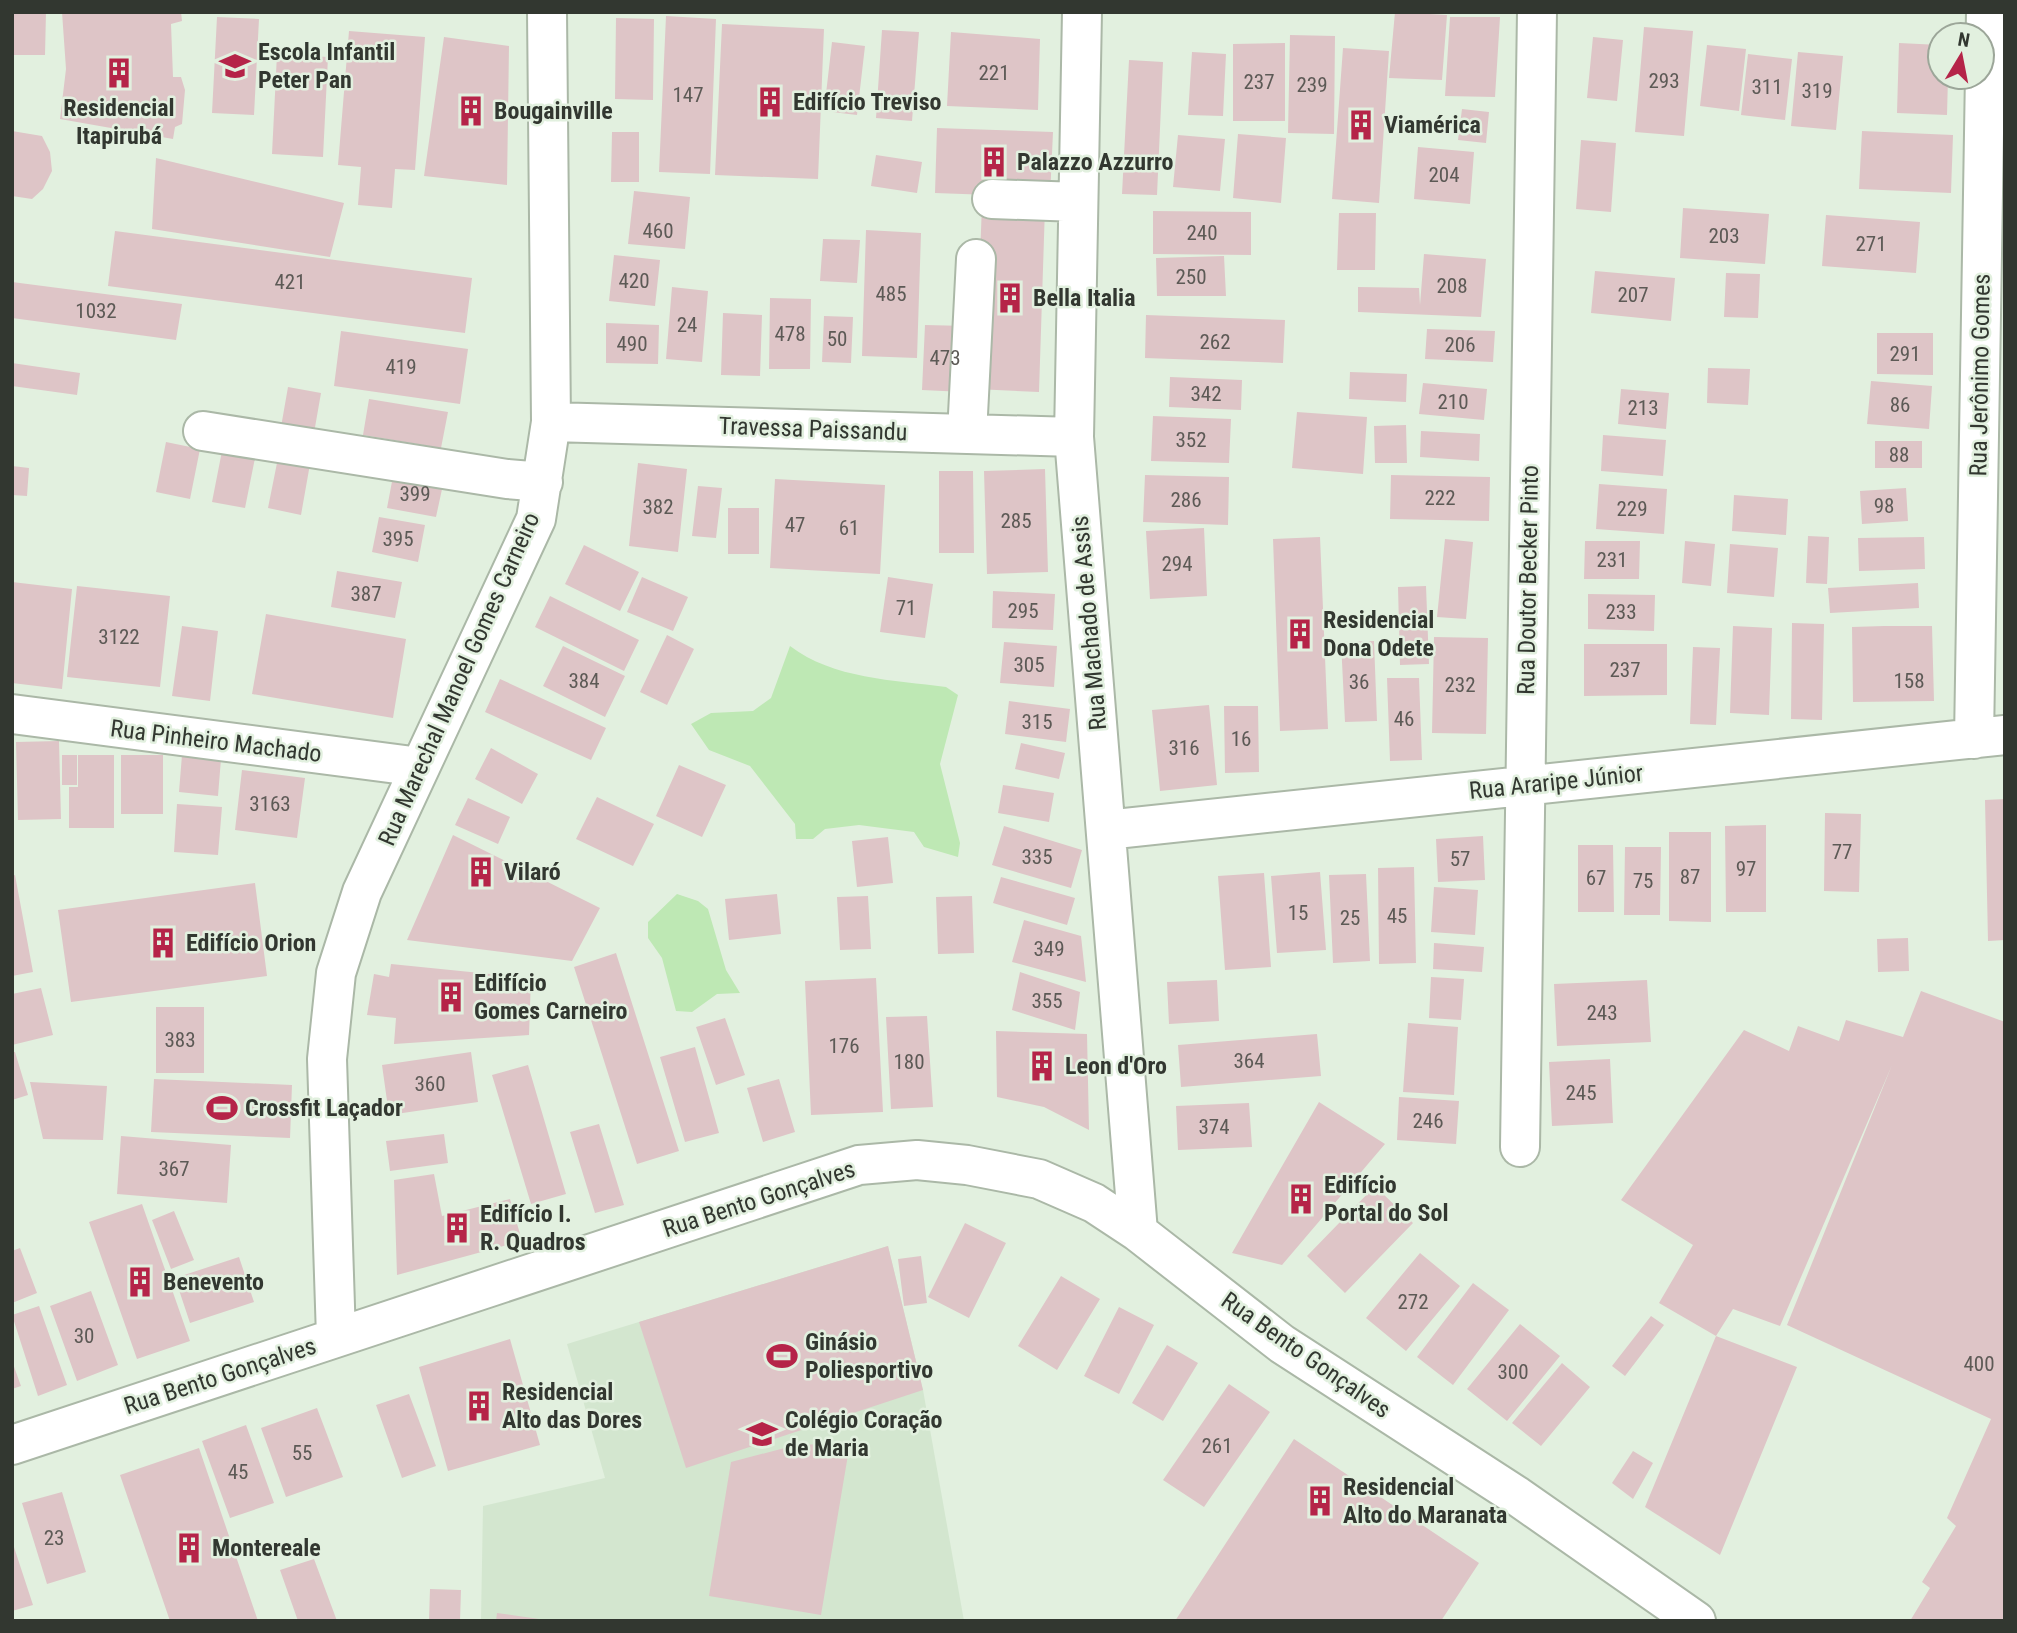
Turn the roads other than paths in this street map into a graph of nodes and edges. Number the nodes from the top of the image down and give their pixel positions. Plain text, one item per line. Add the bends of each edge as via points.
1 (547, 12) edge
2 (1082, 12) edge
3 (1537, 12) edge
4 (1986, 12) edge
5 (992, 199) dead end
6 (1079, 202) junction
7 (976, 259) dead end
8 (551, 422) junction
9 (203, 431) dead end
10 (967, 434) junction
11 (1074, 437) junction
12 (543, 482) junction
13 (12, 714) edge
14 (1989, 737) edge
15 (420, 767) junction
16 (1525, 786) junction
17 (1106, 830) junction
18 (1520, 1147) dead end
19 (1138, 1231) junction
20 (336, 1337) junction
21 (12, 1445) edge
22 (1696, 1621) edge

1 - 8 street, Rua Marechal Manoel Gomes Carneiro
2 - 6 street, Rua Machado de Assis
3 - 16 street, Rua Doutor Becker Pinto
4 - 14 street, Rua Jerônimo Gomes
5 - 6 street
6 - 11 street, Rua Machado de Assis
7 - 10 street
8 - 10 street, Travessa Paissandu
8 - 12 street, Rua Marechal Manoel Gomes Carneiro
9 - 12 street
10 - 11 street, Travessa Paissandu
11 - 17 street, Rua Machado de Assis
12 - 15 street, Rua Marechal Manoel Gomes Carneiro via 536,519
13 - 15 street, Rua Pinheiro Machado
14 - 16 street, Rua Araripe Júnior
15 - 20 street, Rua Marechal Manoel Gomes Carneiro via 362,892 336,973 327,1059
16 - 17 street, Rua Araripe Júnior
16 - 18 street, Rua Doutor Becker Pinto
17 - 19 street, Rua Machado de Assis
19 - 20 street, Rua Bento Gonçalves via 1094,1203 1039,1179 918,1160 859,1165
19 - 22 street, Rua Bento Gonçalves via 1282,1344 1517,1496
20 - 21 street, Rua Bento Gonçalves

